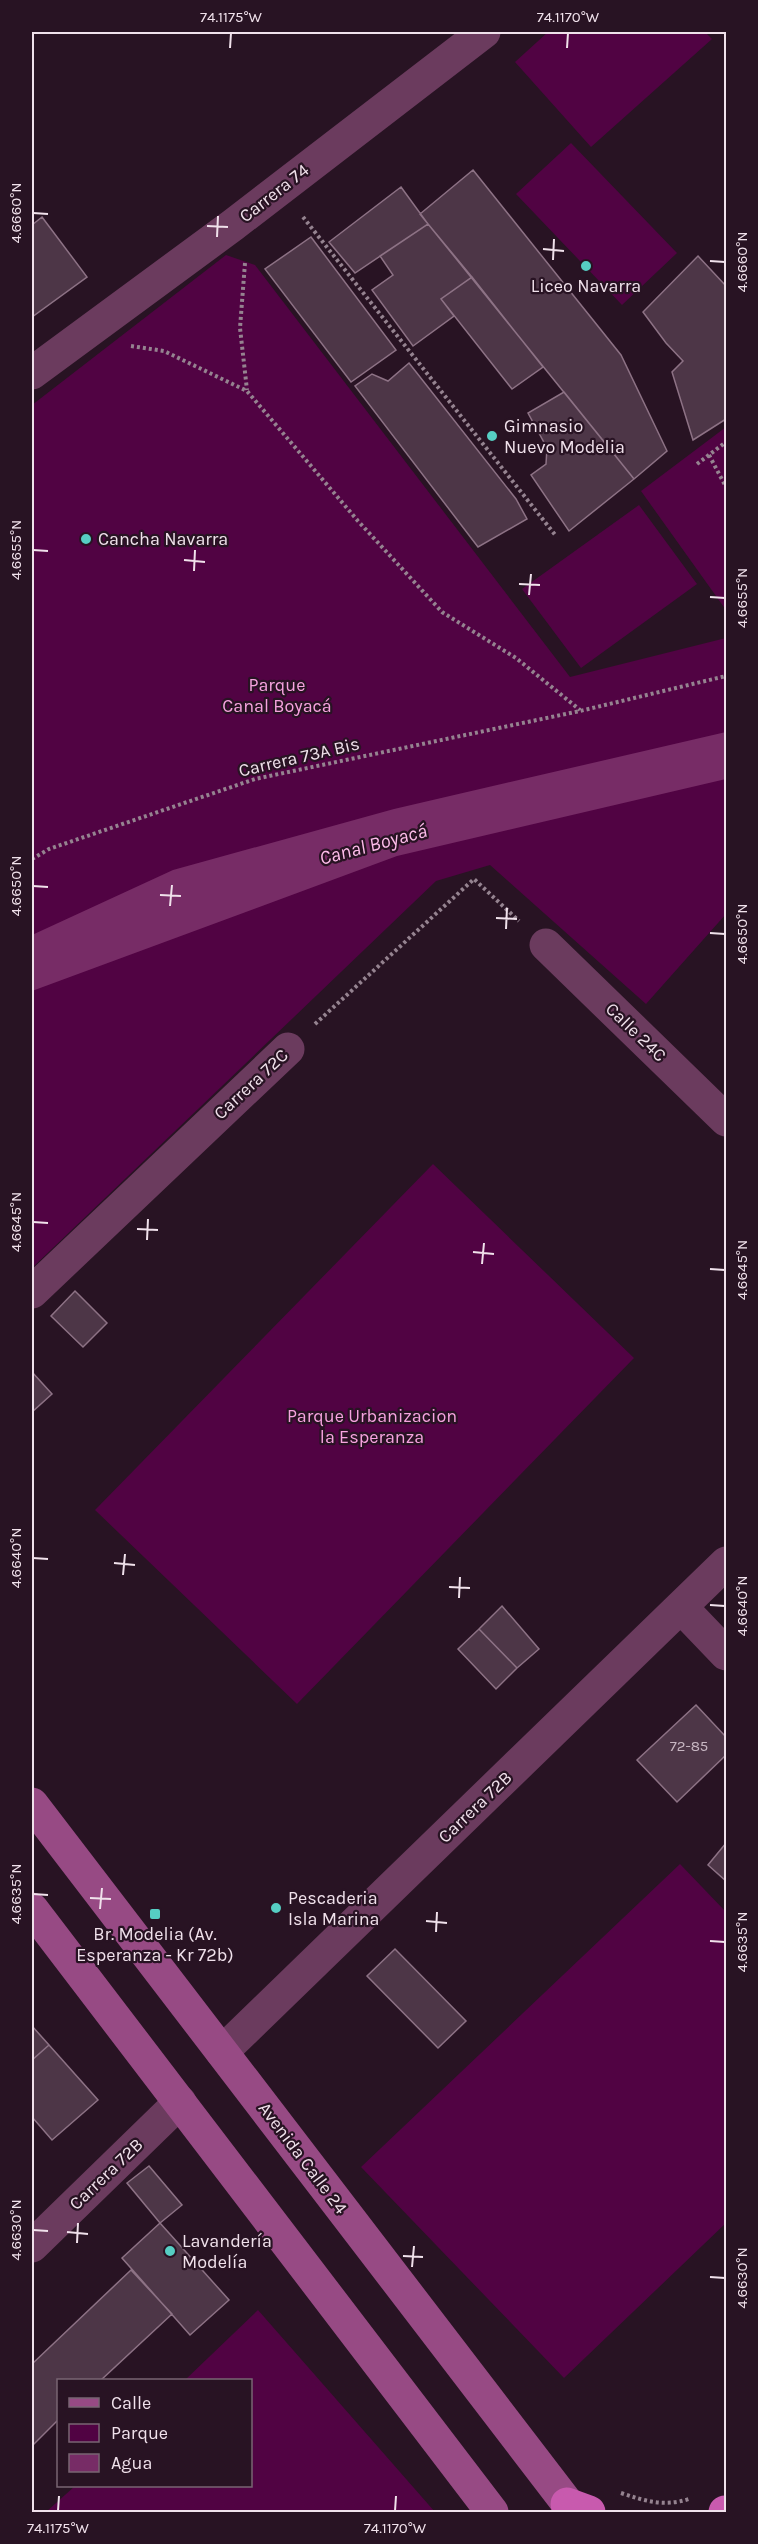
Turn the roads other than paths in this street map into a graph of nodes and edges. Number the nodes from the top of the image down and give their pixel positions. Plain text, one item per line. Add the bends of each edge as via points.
1 (484, 32) edge
2 (32, 373) edge
3 (546, 945) road end
4 (288, 1049) road end
5 (726, 1120) edge
6 (32, 1292) edge
7 (726, 1563) edge
8 (681, 1607) junction
9 (726, 1654) edge
10 (32, 1804) edge
11 (32, 1909) edge
12 (222, 2052) junction
13 (180, 2102) junction
14 (32, 2246) edge
15 (577, 2510) edge
16 (492, 2512) edge

1 - 2 street, Carrera 74
3 - 5 street, Calle 24C
4 - 6 street, Carrera 72C
7 - 8 street, Carrera 72B
8 - 9 street
8 - 12 street, Carrera 72B
10 - 12 main road, Avenida Calle 24
11 - 13 main road
12 - 15 main road, Avenida Calle 24
13 - 14 street, Carrera 72B
13 - 16 main road

